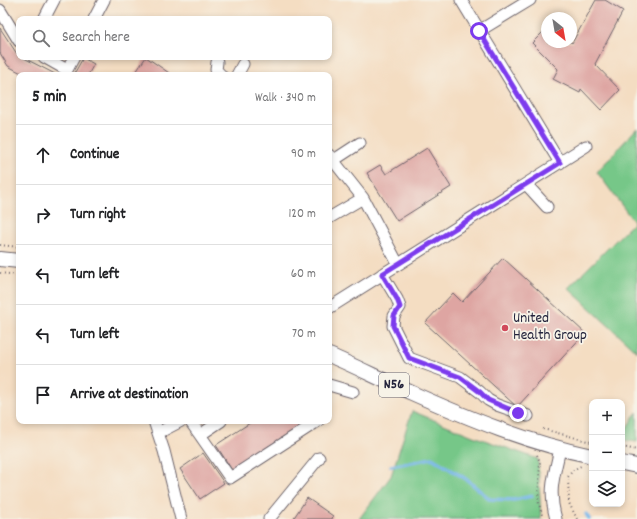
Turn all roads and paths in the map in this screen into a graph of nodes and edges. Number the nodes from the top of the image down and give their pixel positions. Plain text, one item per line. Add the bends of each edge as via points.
1 (54, 0) edge
2 (104, 0) edge
3 (461, 0) edge
4 (530, 0) edge
5 (0, 10) edge
6 (46, 16) edge
7 (96, 16) edge
8 (479, 31) junction
9 (16, 36) edge
10 (49, 60) edge
11 (72, 60) edge
12 (217, 62) dead end
13 (243, 64) dead end
14 (218, 72) edge
15 (239, 72) edge
16 (360, 143) dead end
17 (586, 146) dead end
18 (332, 158) edge
19 (560, 163) junction
20 (526, 184) junction
21 (363, 198) junction
22 (547, 207) dead end
23 (332, 216) edge
24 (0, 245) edge
25 (16, 247) edge
26 (0, 259) edge
27 (16, 261) edge
28 (398, 264) junction
29 (0, 273) edge
30 (382, 274) junction
31 (16, 275) edge
32 (332, 306) edge
33 (332, 356) edge
34 (332, 386) edge
35 (353, 392) dead end
36 (528, 416) dead end
37 (155, 424) edge
38 (175, 424) edge
39 (192, 424) edge
40 (216, 424) edge
41 (313, 424) edge
42 (537, 428) dead end
43 (158, 433) junction
44 (200, 435) junction
45 (589, 441) edge
46 (625, 448) edge
47 (560, 449) junction
48 (637, 450) edge
49 (536, 454) dead end
50 (319, 458) dead end
51 (587, 461) edge
52 (625, 464) edge
53 (637, 466) edge
54 (181, 519) edge
55 (269, 519) edge
56 (543, 519) edge
57 (556, 519) edge
58 (577, 519) edge

1 - 6 street
2 - 7 street
3 - 8 street
4 - 8 street
5 - 9 street
8 - 19 street
10 - 11 street via 67,70
12 - 14 street
13 - 15 street
16 - 18 street
17 - 19 street
18 - 21 street
19 - 20 street
20 - 22 street
20 - 28 street
21 - 23 street
21 - 28 street
24 - 25 path
26 - 27 main road
28 - 30 street
29 - 31 path
30 - 32 street
30 - 36 street via 400,307 394,316 393,326 409,358 460,377 488,400
33 - 47 main road, N56 via 460,414
34 - 35 street
37 - 43 street
38 - 43 street
39 - 44 street
40 - 44 street
41 - 44 street via 230,478
42 - 45 path
43 - 54 street
46 - 48 path
47 - 51 main road, N56
47 - 57 street via 552,482 552,504
49 - 56 path via 540,462 538,500
50 - 55 street
51 - 58 path via 573,470 568,477 569,503
52 - 53 main road

